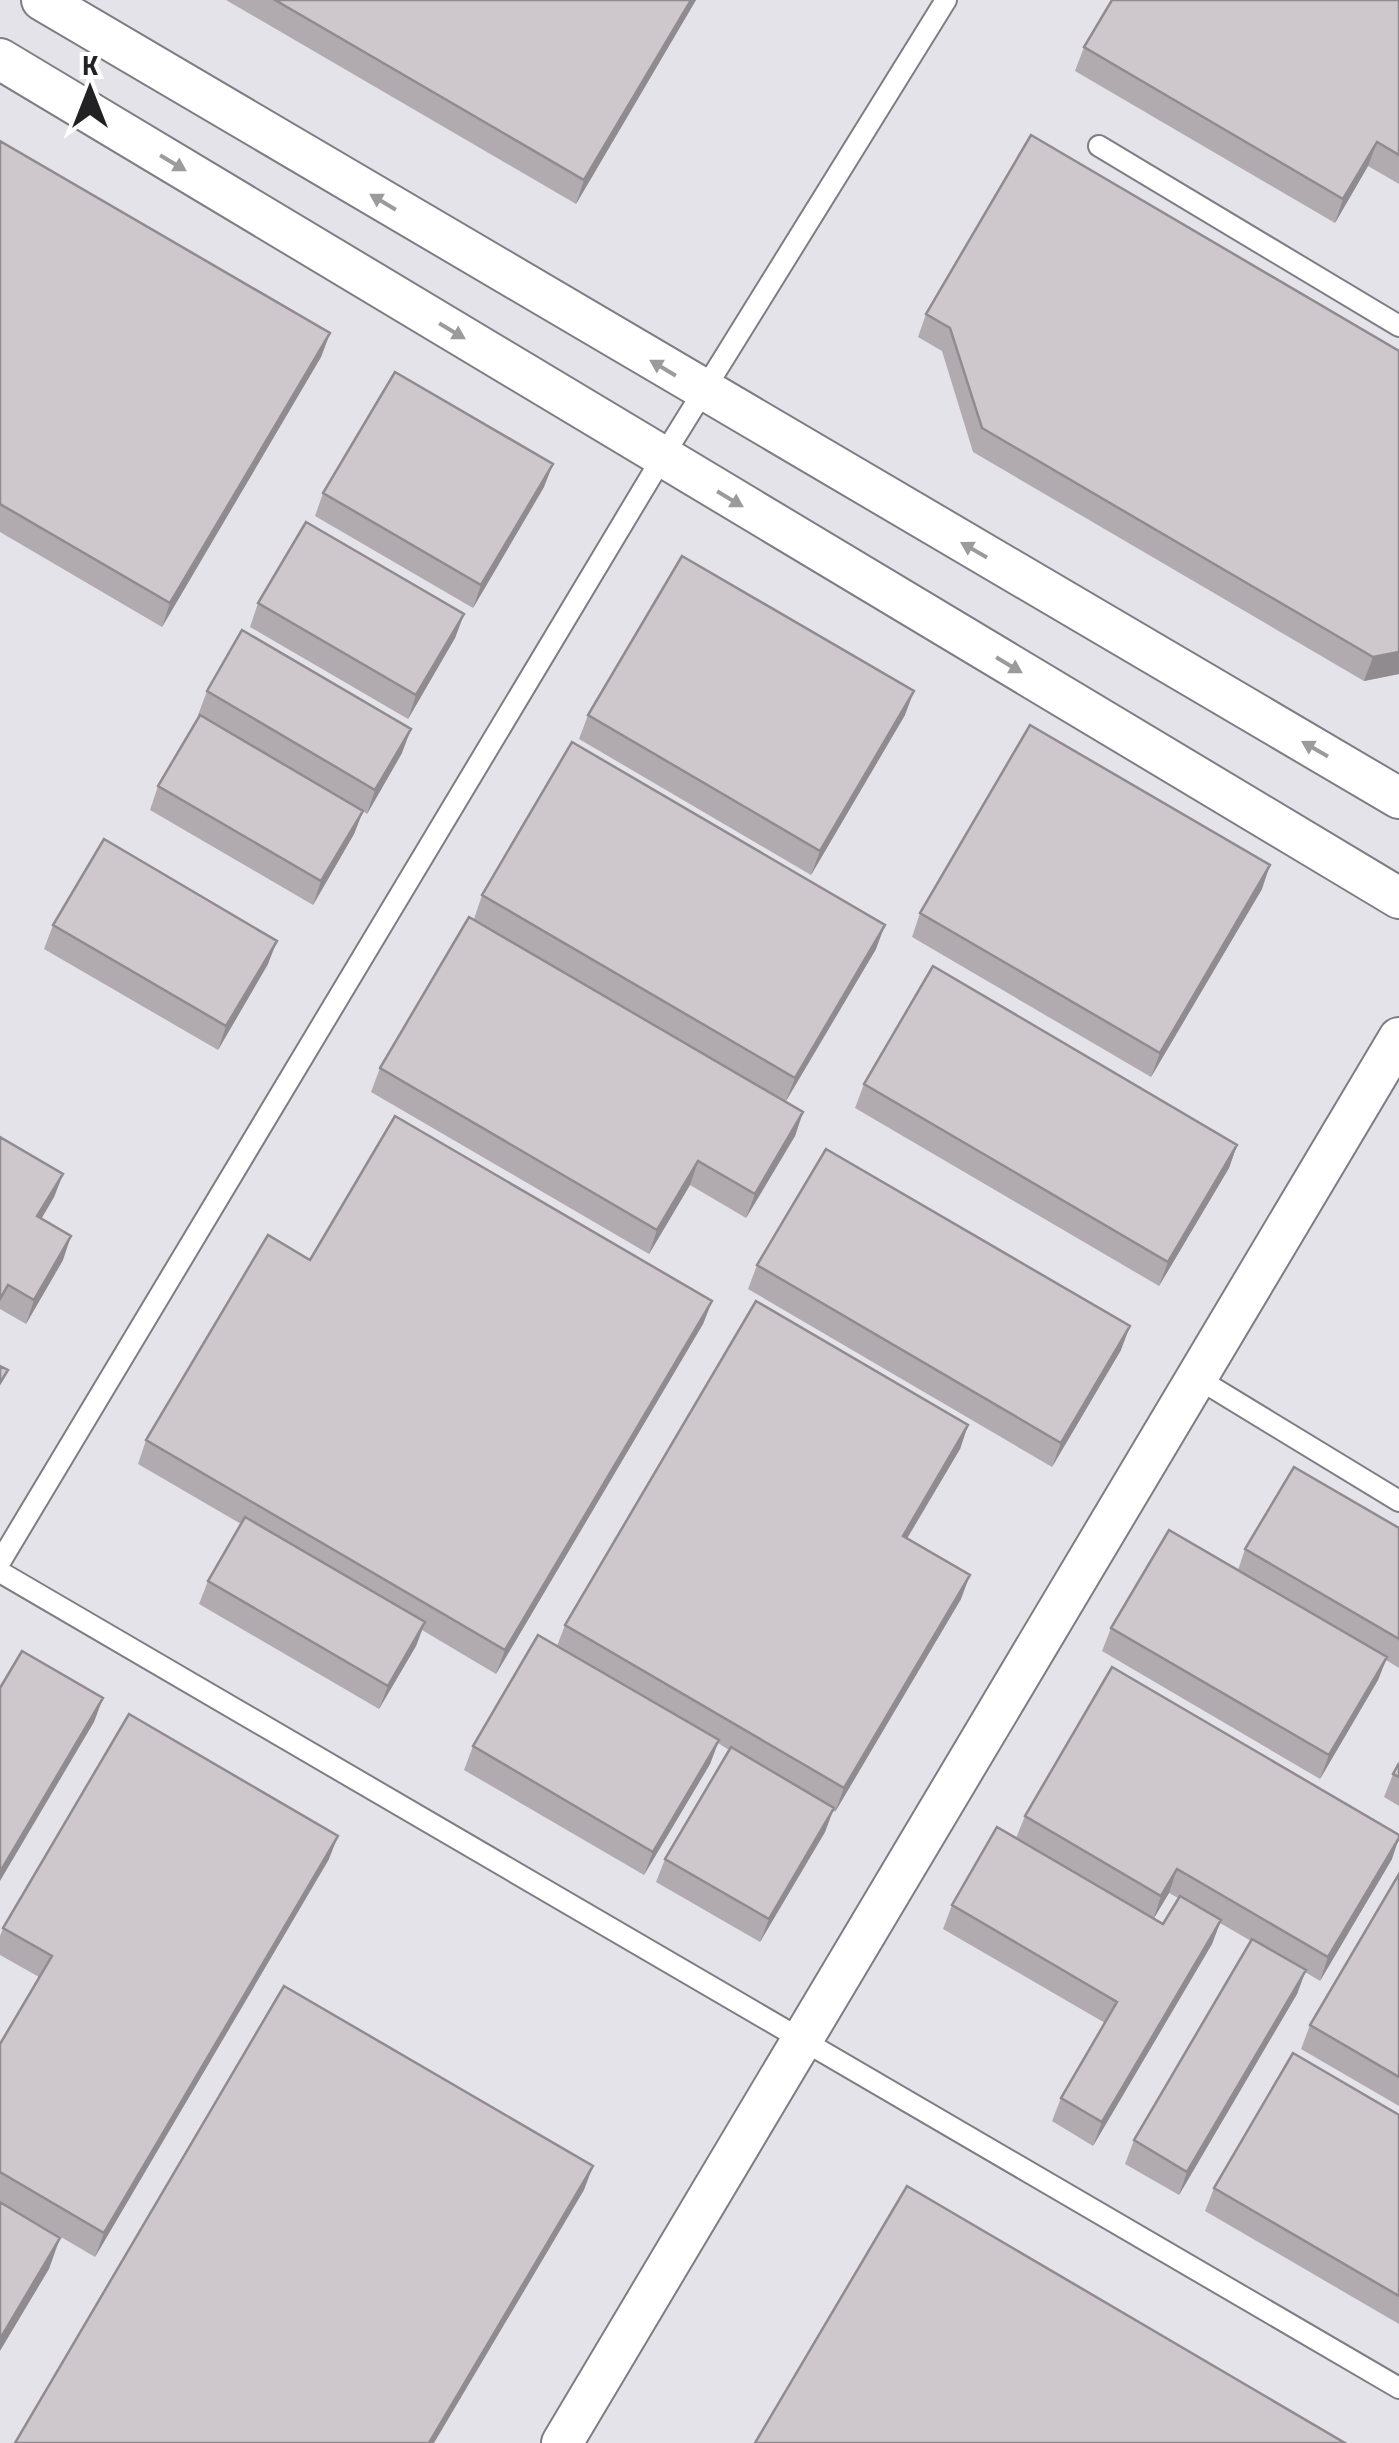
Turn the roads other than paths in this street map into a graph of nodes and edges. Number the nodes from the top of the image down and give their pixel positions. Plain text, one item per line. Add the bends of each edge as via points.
1 (42, 0) edge
2 (946, 0) edge
3 (0, 59) edge
4 (1099, 146) dead end
5 (1399, 326) edge
6 (704, 392) junction
7 (662, 458) junction
8 (1399, 798) edge
9 (1399, 898) edge
10 (1399, 1038) edge
11 (1197, 1378) junction
12 (1399, 1501) edge
13 (0, 1562) edge
14 (0, 1572) edge
15 (802, 2041) junction
16 (1399, 2388) edge
17 (562, 2443) edge

6 -> 1 street
2 - 6 lane
3 -> 7 street
4 - 5 lane
6 - 7 lane
8 -> 6 street
7 -> 9 street
7 - 13 lane
10 - 11 street
11 - 12 lane
11 - 15 street
14 - 15 lane
15 - 16 lane
15 - 17 street

